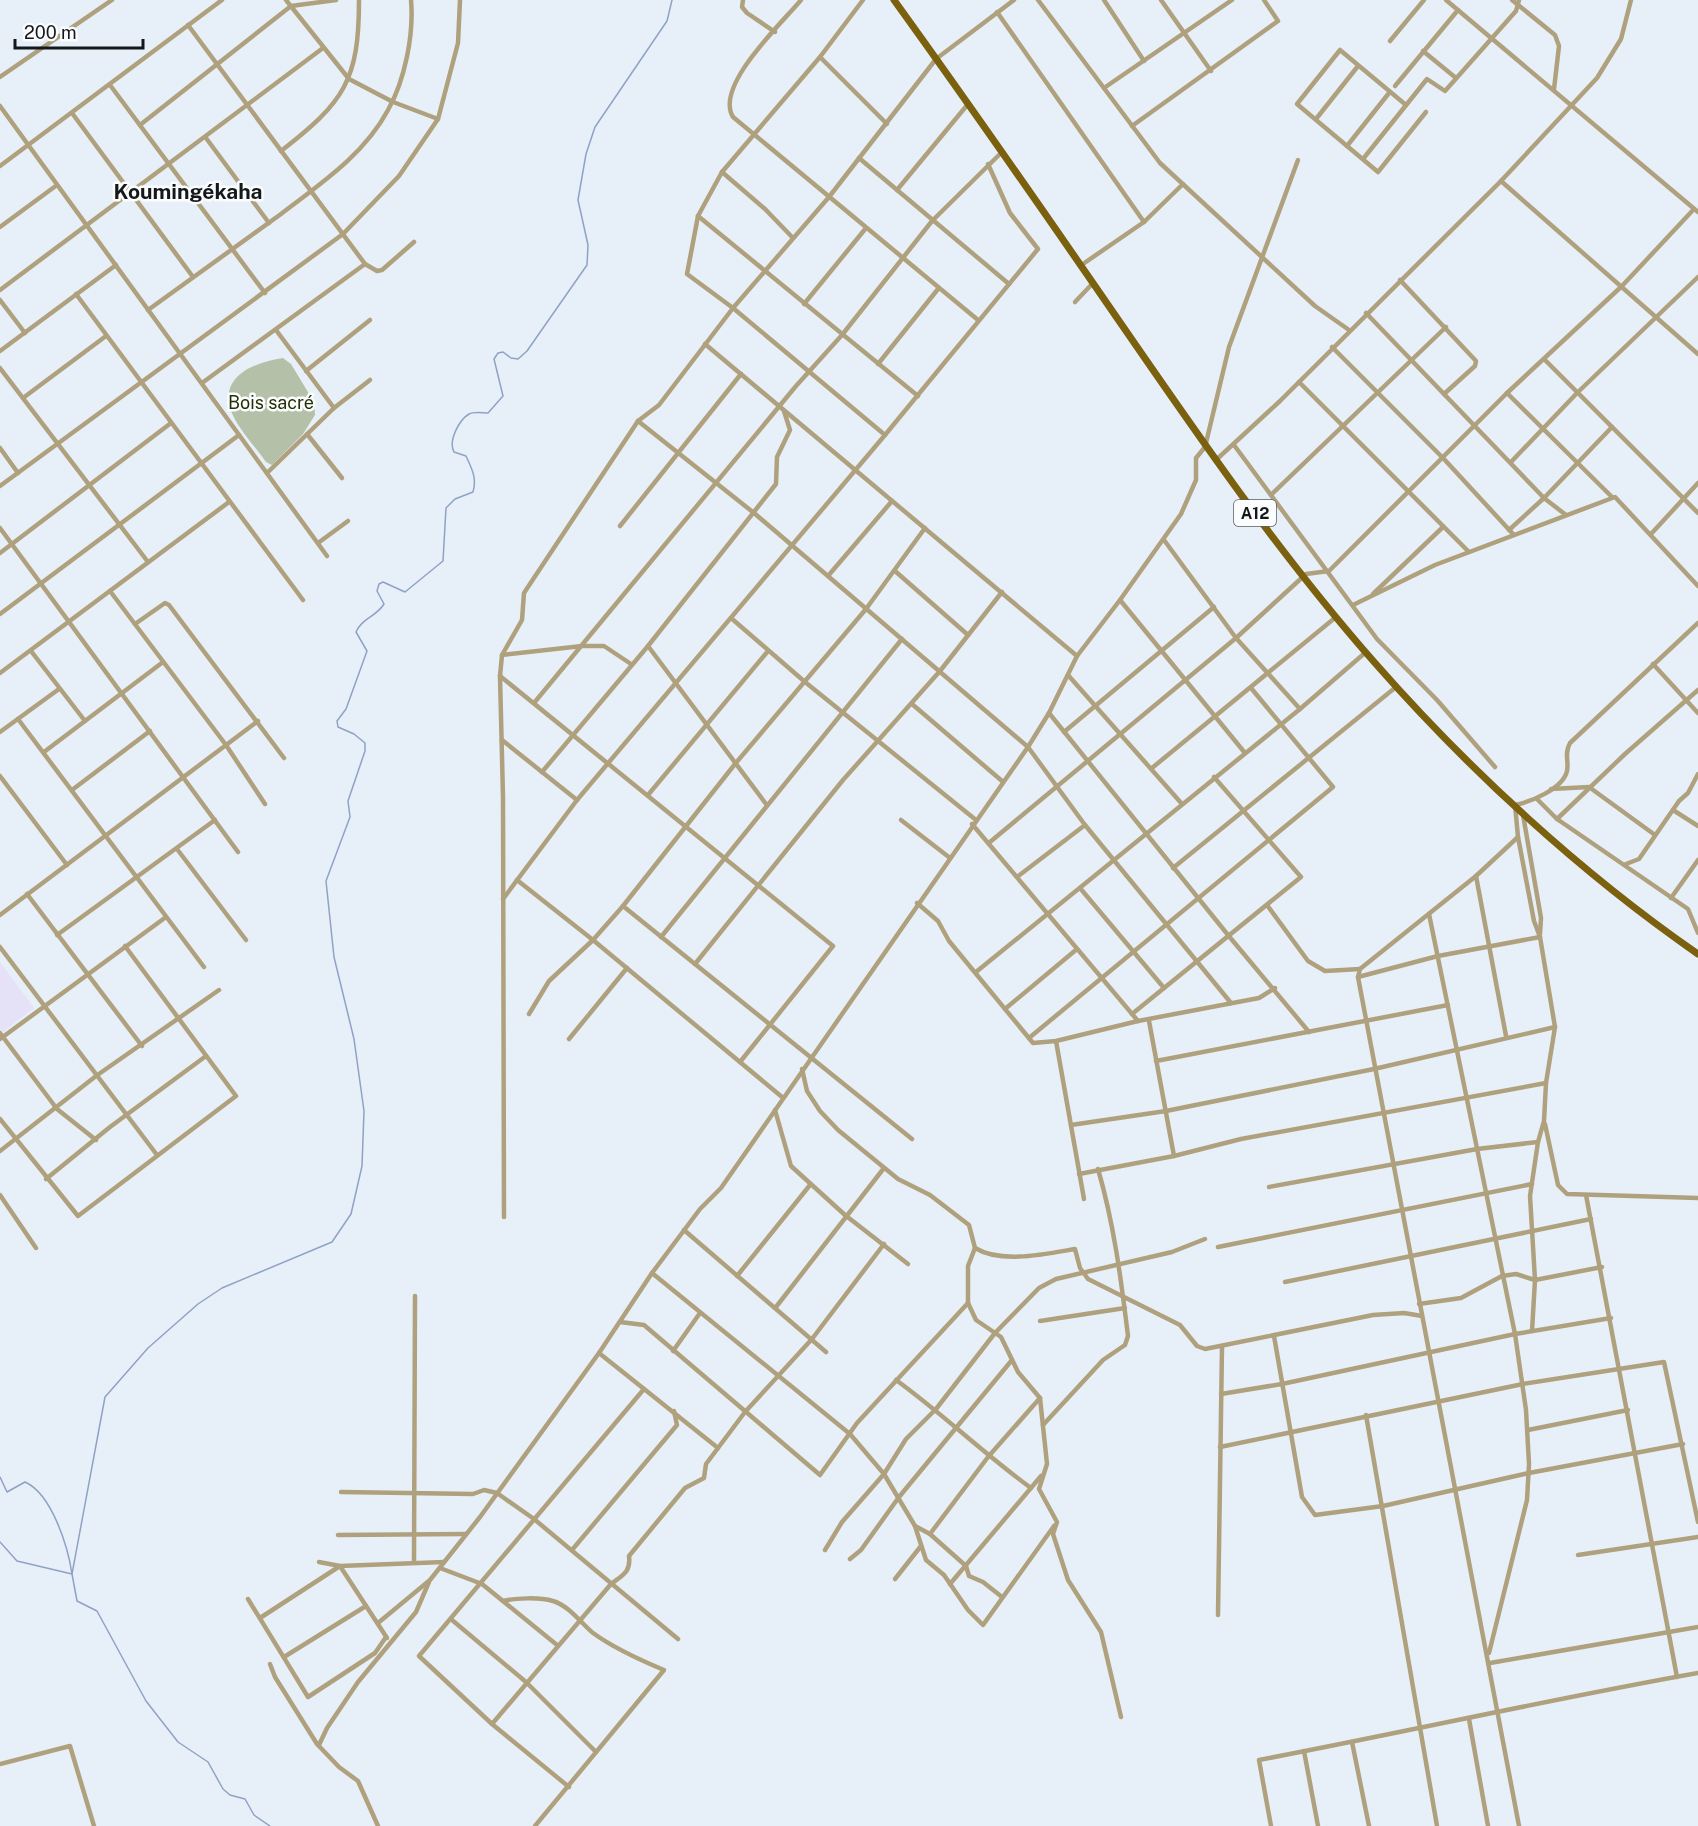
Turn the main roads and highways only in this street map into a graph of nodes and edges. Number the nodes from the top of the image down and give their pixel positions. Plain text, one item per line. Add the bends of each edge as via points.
1 (894, 0) edge
2 (1698, 954) edge

1 - 2 main road, A12 via 1205,447 1336,617 1396,687 1515,805

